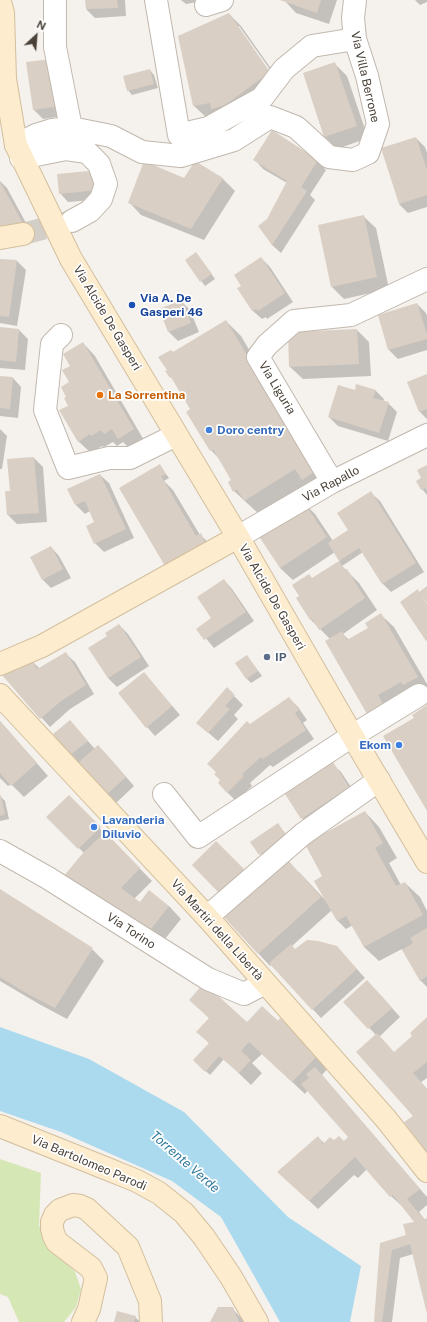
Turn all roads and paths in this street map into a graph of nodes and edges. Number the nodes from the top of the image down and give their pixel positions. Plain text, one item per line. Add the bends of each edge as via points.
1 (54, 0) edge
2 (156, 0) edge
3 (354, 0) edge
4 (0, 2) edge
5 (355, 39) junction
6 (71, 128) junction
7 (19, 152) junction
8 (72, 221) tunnel mouth
9 (22, 234) tunnel mouth
10 (0, 238) edge
11 (427, 279) edge
12 (61, 335) dead end
13 (176, 435) junction
14 (427, 435) edge
15 (332, 482) junction
16 (238, 537) junction
17 (0, 664) edge
18 (419, 695) dead end
19 (0, 696) edge
20 (352, 736) junction
21 (379, 780) junction
22 (164, 794) dead end
23 (0, 851) edge
24 (427, 862) edge
25 (207, 917) junction
26 (265, 982) junction
27 (0, 1126) edge
28 (427, 1171) edge
29 (83, 1322) edge
30 (151, 1322) edge
31 (257, 1322) edge

1 - 6 street via 55,47
2 - 5 street via 179,135 208,128 262,98 284,69 312,46
3 - 5 street, Via Villa Berrone
4 - 7 main road, Via Alcide De Gasperi via 3,13 5,79
5 - 6 street, Via Villa Berrone via 378,124 368,153 353,160 329,156 296,127 270,117 234,140 181,156 142,152 111,136
6 - 7 street, Via Villa Berrone via 36,135
7 - 8 street via 66,149 86,152 99,164 106,184 101,199 90,211
7 - 13 main road, Via Alcide De Gasperi via 71,258
9 - 10 main road
11 - 15 street, Via Liguria via 351,315 294,321 267,345 258,357
12 - 13 street via 52,344 45,410 68,468 109,458 130,458
13 - 16 main road, Via Alcide De Gasperi
14 - 15 street, Via Rapallo
15 - 16 street, Via Rapallo
16 - 17 main road via 42,646
16 - 20 main road, Via Alcide De Gasperi
18 - 20 street
19 - 25 main road, Via Martiri della Libertà
20 - 21 main road, Via Alcide De Gasperi
20 - 22 street via 198,837
21 - 24 main road, Via Alcide De Gasperi
21 - 25 street via 303,834
23 - 26 street, Via Torino via 48,878 208,979 244,994
25 - 26 main road, Via Martiri della Libertà
26 - 28 main road, Via Martiri della Libertà via 386,1119
27 - 31 main road, Via Bartolomeo Parodi via 137,1181 159,1193 184,1213 204,1237
29 - 30 main road via 96,1278 91,1268 57,1242 52,1229 55,1215 73,1205 87,1209 128,1247 150,1302

